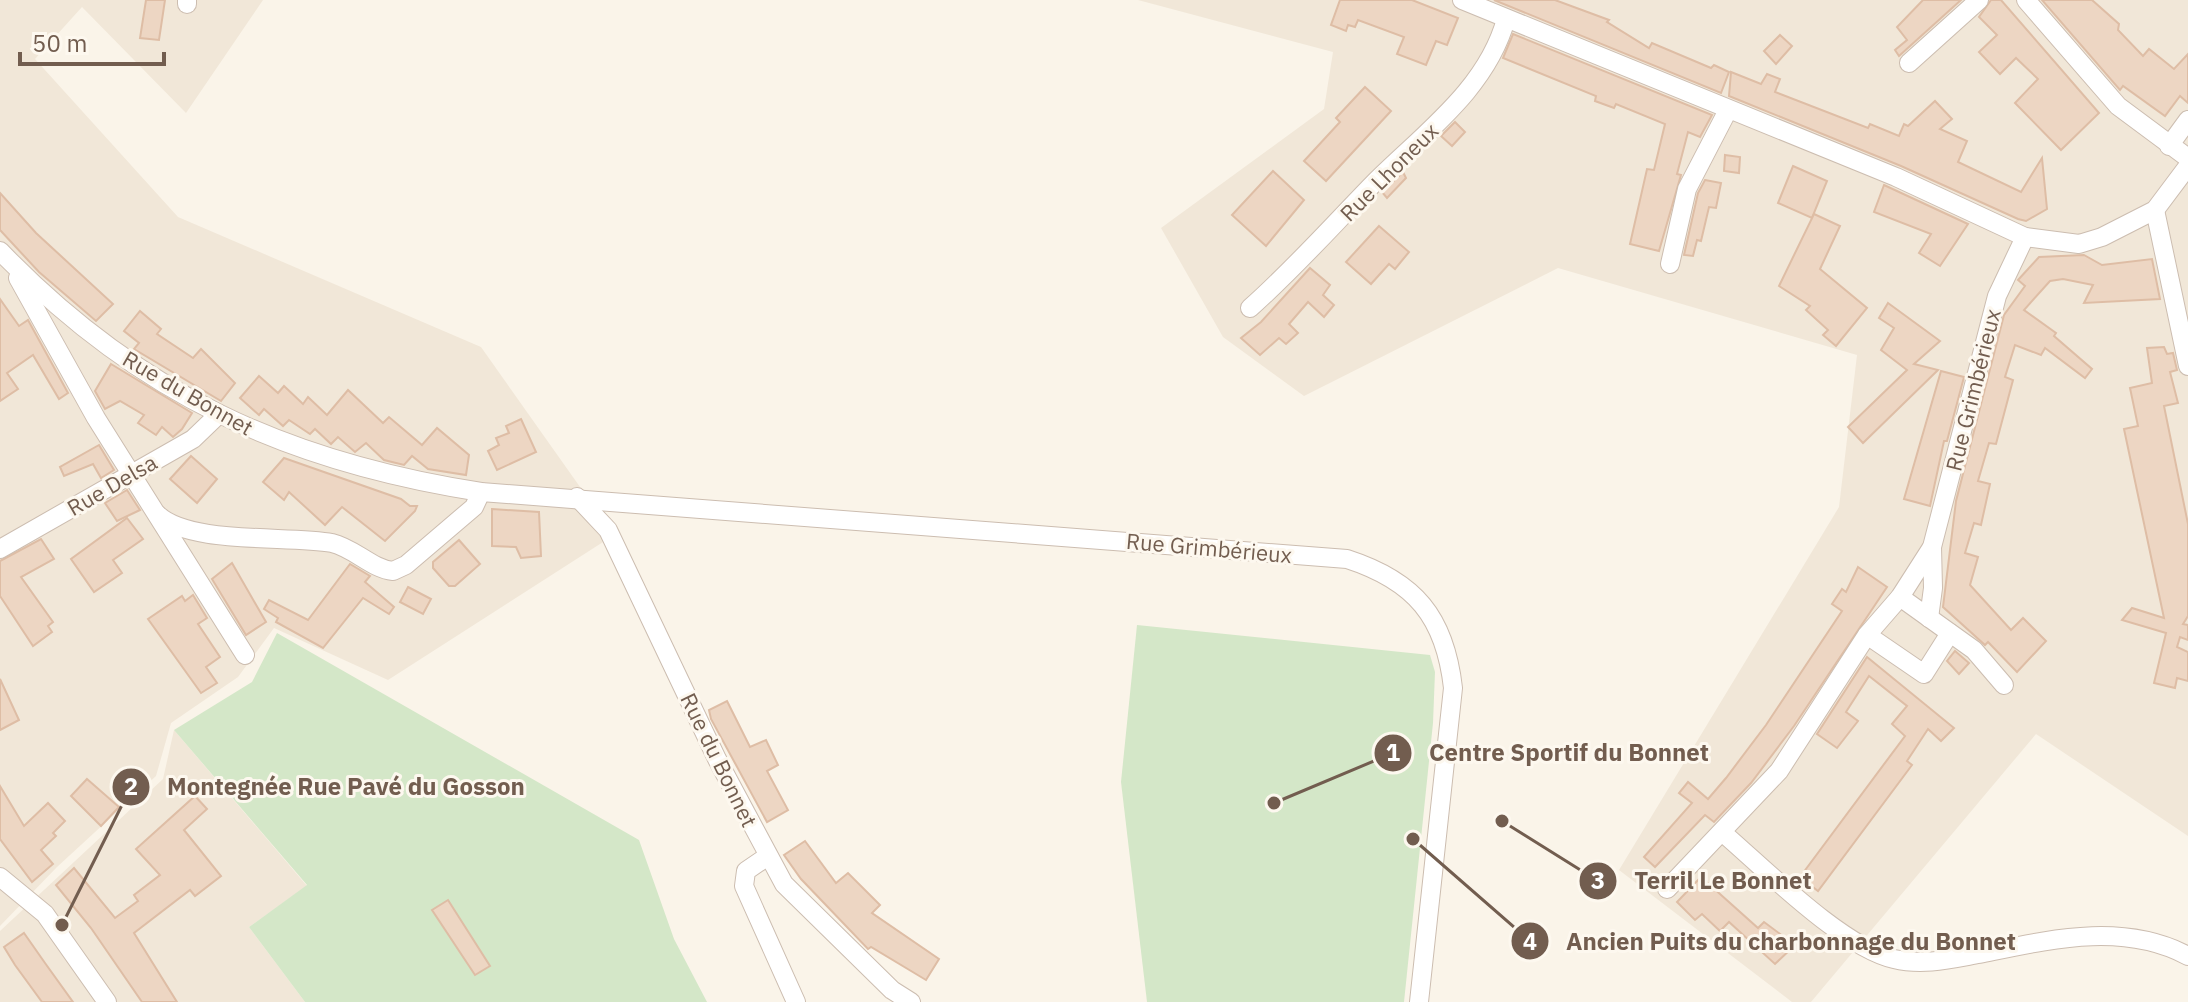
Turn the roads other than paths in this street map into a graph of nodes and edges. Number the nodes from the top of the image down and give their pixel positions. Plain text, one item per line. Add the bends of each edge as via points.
1 (1462, 0) edge
2 (1979, 0) edge
3 (2026, 0) edge
4 (1506, 19) junction
5 (1909, 63) dead end
6 (1728, 110) junction
7 (2188, 120) edge
8 (2169, 146) junction
9 (2188, 158) edge
10 (2188, 166) edge
11 (2155, 210) junction
12 (2025, 237) junction
13 (0, 251) edge
14 (1670, 264) dead end
15 (14, 266) junction
16 (1250, 308) dead end
17 (2188, 366) edge
18 (219, 414) junction
19 (130, 473) junction
20 (481, 492) junction
21 (577, 497) junction
22 (152, 509) junction
23 (1932, 547) junction
24 (0, 549) edge
25 (1900, 597) junction
26 (1929, 618) junction
27 (1950, 633) junction
28 (1867, 635) junction
29 (245, 655) dead end
30 (2004, 685) dead end
31 (1723, 833) junction
32 (768, 856) junction
33 (0, 877) edge
34 (1667, 889) dead end
35 (2188, 956) edge
36 (107, 1002) edge
37 (796, 1002) edge
38 (911, 1002) edge
39 (1419, 1002) edge

1 - 4 street
2 - 5 street
3 - 8 street via 2118,106
4 - 6 street
4 - 16 street, Rue Lhoneux via 1483,68 1449,113
6 - 12 street via 1955,202
6 - 14 street via 1687,189
7 - 8 street
8 - 9 street
10 - 11 street
11 - 12 street via 2079,244
11 - 17 street
12 - 23 street, Rue Grimbérieux via 1997,296
13 - 15 street, Rue du Bonnet
15 - 18 street, Rue du Bonnet via 114,350
15 - 19 street, Rue du Bonnet via 21,287
18 - 19 street, Rue Delsa via 193,439
18 - 20 street, Rue du Bonnet via 315,455 372,472
19 - 22 street, Rue du Bonnet
19 - 24 street, Rue Delsa
20 - 21 street, Rue du Bonnet
20 - 22 street, Rue du Bonnet via 474,507 393,571 333,544 179,528
21 - 32 street, Rue du Bonnet via 608,530
21 - 39 street, Rue Grimbérieux via 1347,559 1395,580 1432,617 1449,652 1453,688
22 - 29 street, Rue du Bonnet
23 - 25 street, Rue Grimbérieux
23 - 26 street, Rue Grimbérieux
25 - 26 street
25 - 28 street, Rue Grimbérieux
26 - 27 street
27 - 28 street via 1924,674
27 - 30 street via 1974,650
28 - 31 street, Rue Grimbérieux via 1779,771
31 - 34 street, Rue Grimbérieux
31 - 35 street via 1851,938 1893,959 1942,961 2100,935 2158,944
32 - 37 street via 746,871 744,886
32 - 38 street, Rue du Bonnet via 784,884 837,939
33 - 36 street via 45,914

